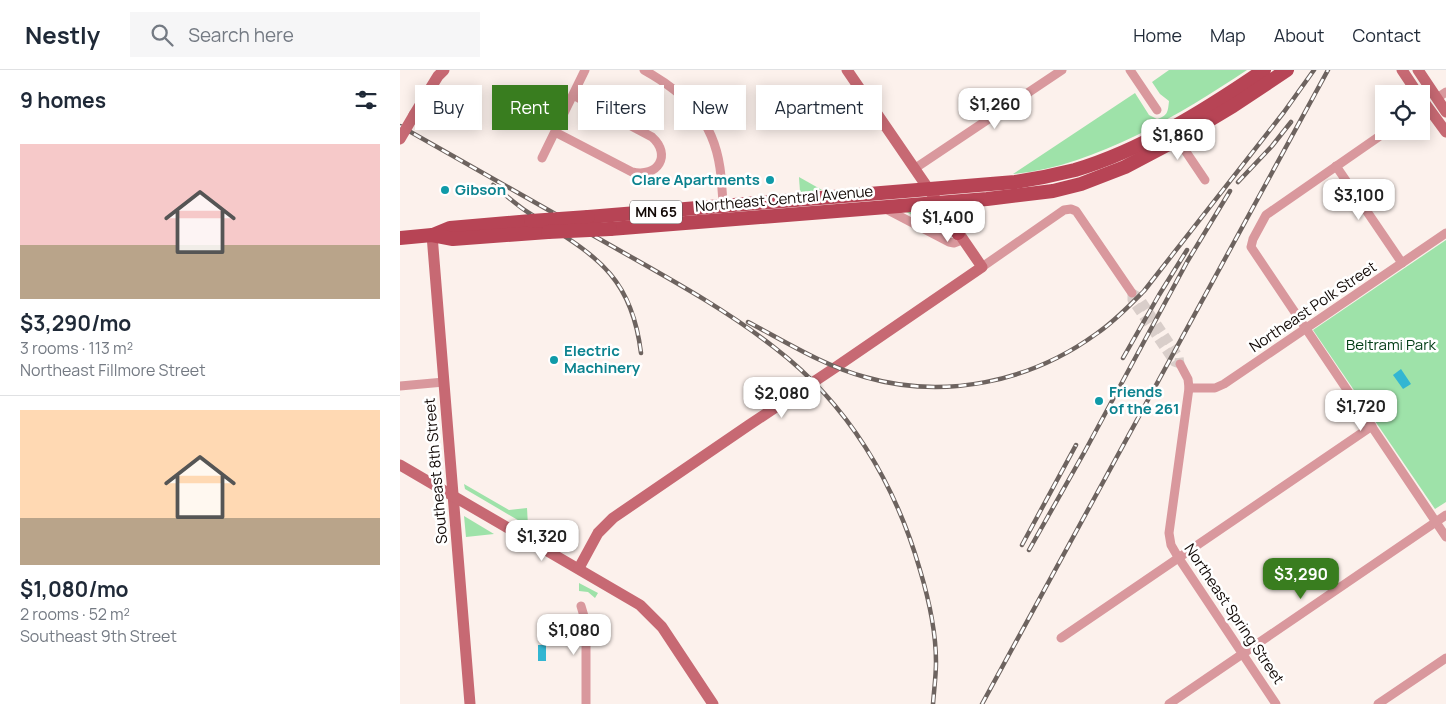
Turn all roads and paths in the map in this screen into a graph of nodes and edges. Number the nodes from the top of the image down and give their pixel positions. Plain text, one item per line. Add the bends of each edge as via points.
1 (444, 70) edge
2 (585, 70) edge
3 (1062, 70) edge
4 (1130, 70) edge
5 (1264, 70) edge
6 (1288, 70) edge
7 (1402, 70) edge
8 (1418, 70) edge
9 (649, 71) edge
10 (850, 71) edge
11 (1412, 85) edge
12 (573, 95) junction
13 (1442, 95) edge
14 (1157, 110) dead end
15 (1430, 110) edge
16 (1446, 112) edge
17 (555, 132) junction
18 (1446, 132) edge
19 (1174, 134) junction
20 (400, 139) edge
21 (1375, 139) edge
22 (542, 158) dead end
23 (1336, 166) junction
24 (914, 170) junction
25 (1205, 180) dead end
26 (928, 190) junction
27 (987, 199) junction
28 (937, 203) junction
29 (882, 207) junction
30 (724, 214) junction
31 (1446, 233) edge
32 (432, 235) junction
33 (960, 236) junction
34 (400, 238) edge
35 (1402, 263) junction
36 (982, 267) junction
37 (1132, 293) tunnel mouth
38 (1305, 329) junction
39 (1180, 364) dead end
40 (444, 382) junction
41 (400, 386) edge
42 (1189, 388) junction
43 (1372, 426) junction
44 (400, 465) edge
45 (453, 495) junction
46 (1446, 515) edge
47 (1436, 522) junction
48 (1446, 537) edge
49 (1178, 557) junction
50 (579, 568) junction
51 (581, 606) dead end
52 (1061, 638) dead end
53 (1242, 654) junction
54 (1446, 658) edge
55 (470, 704) edge
56 (586, 704) edge
57 (714, 704) edge
58 (1170, 704) edge
59 (1276, 704) edge
60 (1378, 704) edge

1 - 20 street, bridge
2 - 12 street
3 - 24 street
4 - 14 street
5 - 19 main road, Northeast Central Avenue / MN 65
6 - 19 main road, Northeast Central Avenue / MN 65 via 1233,106
7 - 11 street
8 - 13 street
9 - 30 street via 687,100 709,129 717,154
10 - 24 street
12 - 17 street
12 - 17 street via 652,137 662,152 661,161 649,172 632,172
13 - 16 street
15 - 18 street
17 - 22 street
19 - 25 street
19 - 26 main road, Northeast Central Avenue / MN 65 via 1058,174 1015,182
19 - 27 main road, Northeast Central Avenue / MN 65 via 1125,167 1081,184 1033,195
21 - 23 street
23 - 35 street
23 - 38 street via 1266,215 1251,247
24 - 26 street
26 - 28 street
26 - 30 main road, Northeast Central Avenue / MN 65
27 - 28 main road, Northeast Central Avenue / MN 65
27 - 33 main road via 962,209 957,224
28 - 29 main road, Northeast Central Avenue / MN 65
28 - 33 street
29 - 30 main road, Northeast Central Avenue / MN 65
29 - 33 street via 950,242 954,243
30 - 32 main road, Northeast Central Avenue / MN 65, bridge via 610,229 453,239
30 - 32 main road, Northeast Central Avenue / MN 65, bridge via 531,221 450,228
31 - 35 street, Northeast Polk Street
32 - 34 main road, Northeast Central Avenue / MN 65
32 - 40 street, Southeast 8th Street
33 - 36 street
35 - 38 street, Northeast Polk Street
36 - 37 street via 1064,210 1071,209 1076,211
36 - 50 street via 613,518 598,533
38 - 42 street, Northeast Polk Street via 1224,384 1215,388
38 - 43 street
39 - 42 street, Northeast Spring Street
40 - 41 street
40 - 45 street, Southeast 8th Street
42 - 49 street, Northeast Spring Street via 1169,533
43 - 47 street
43 - 49 street
44 - 45 street
45 - 50 street
45 - 55 street, Southeast 8th Street
46 - 47 street
47 - 48 street
47 - 53 street
49 - 52 street
49 - 53 street, Northeast Spring Street
50 - 57 street via 650,613
51 - 56 street via 586,623
53 - 58 street
53 - 59 street, Northeast Spring Street
54 - 60 street

